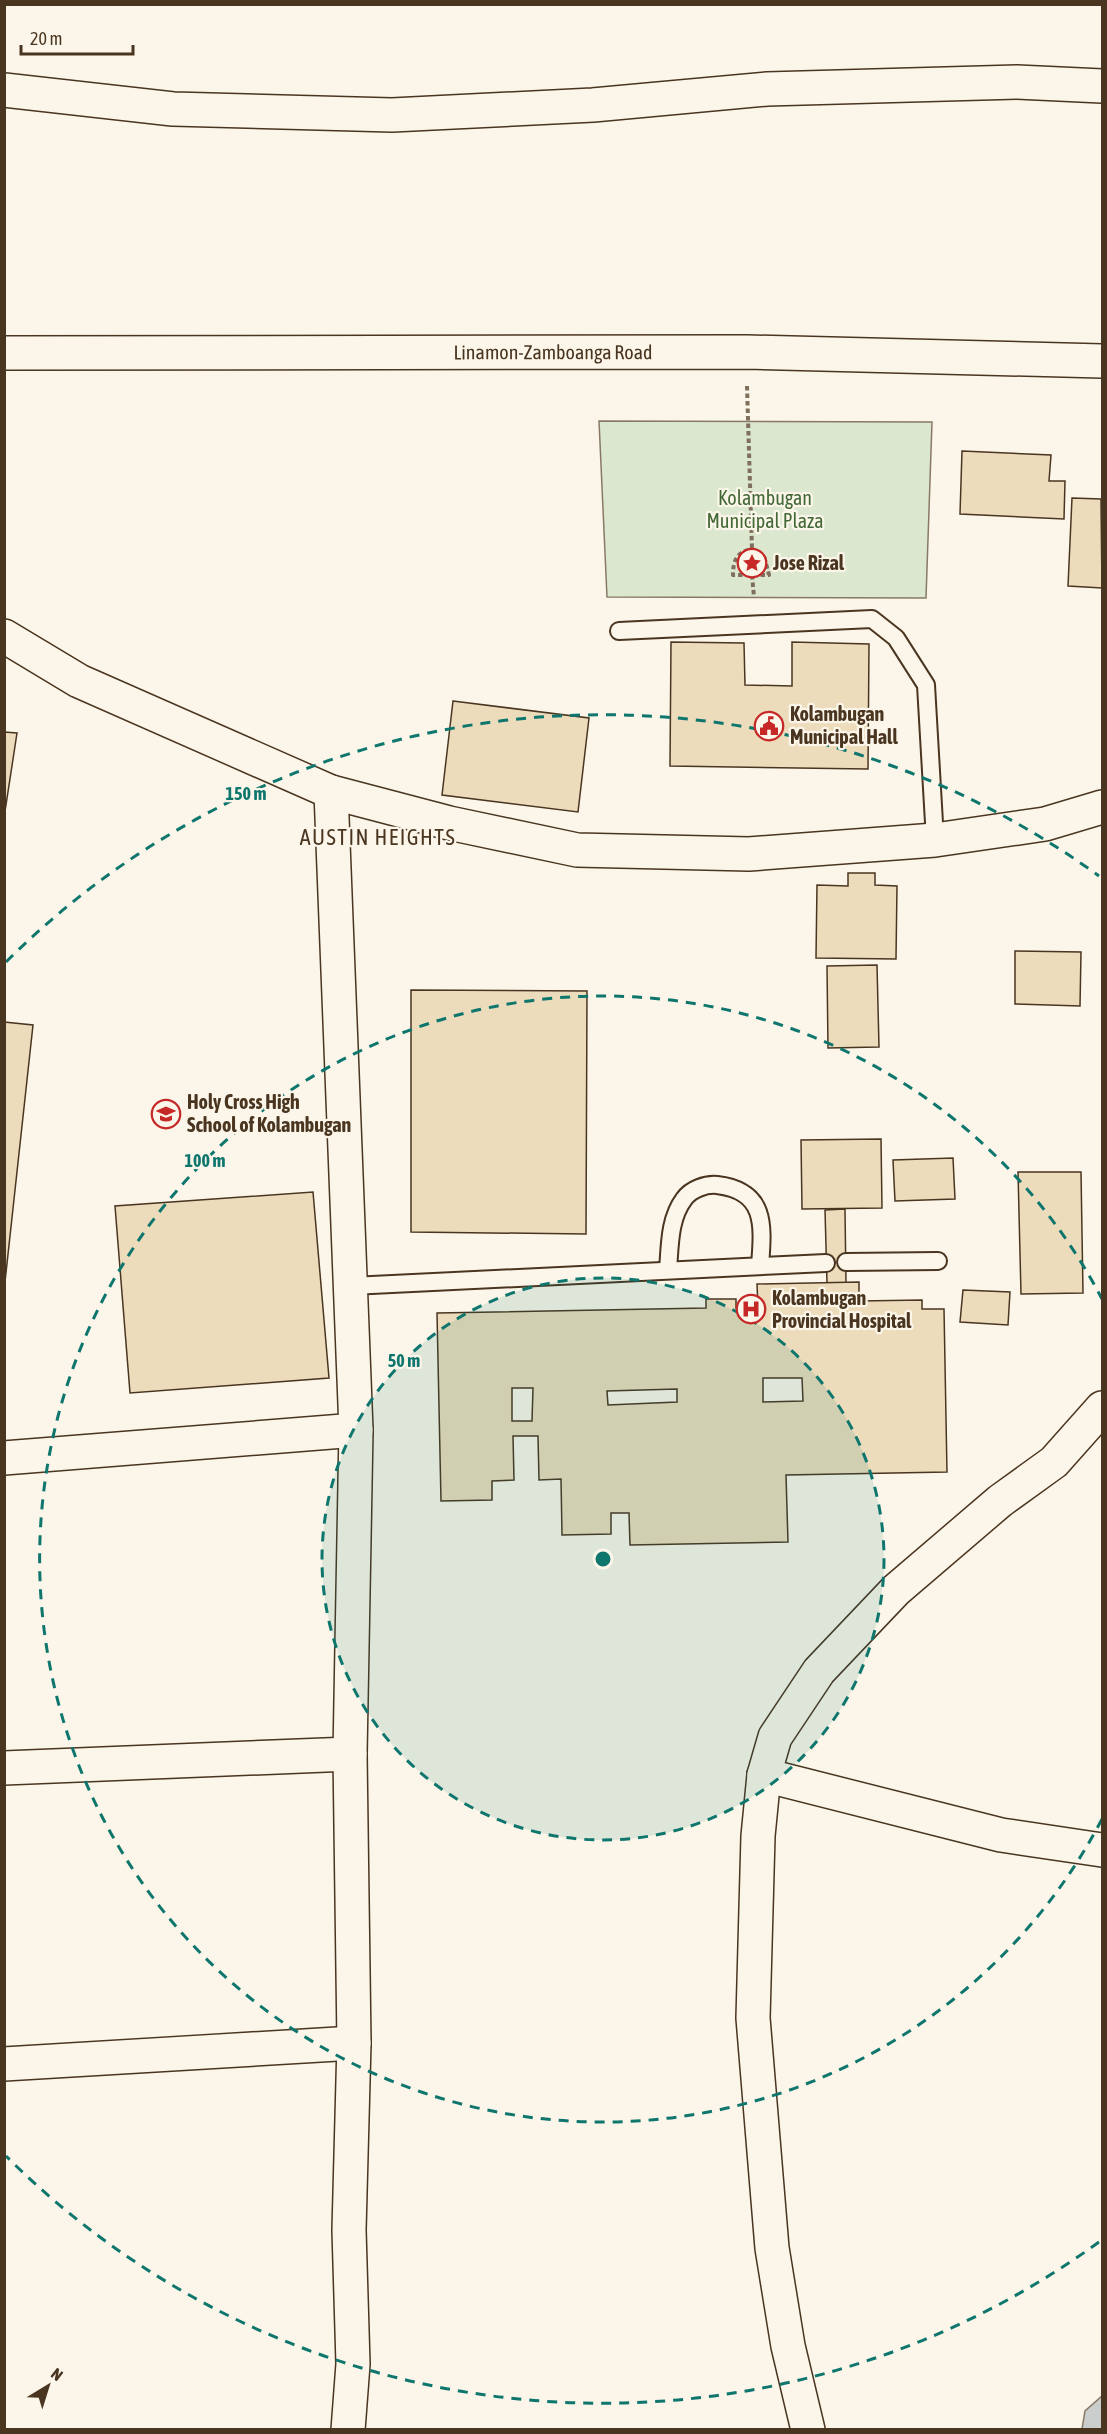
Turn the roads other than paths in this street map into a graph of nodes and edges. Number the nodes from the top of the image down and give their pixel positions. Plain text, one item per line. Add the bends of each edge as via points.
1 (1102, 86) edge
2 (4, 90) edge
3 (4, 353) edge
4 (1102, 361) edge
5 (619, 631) dead end
6 (4, 636) edge
7 (331, 792) junction
8 (1102, 807) edge
9 (935, 840) junction
10 (938, 1261) dead end
11 (846, 1262) dead end
12 (826, 1263) dead end
13 (760, 1266) junction
14 (668, 1270) junction
15 (351, 1287) junction
16 (1102, 1408) edge
17 (356, 1430) junction
18 (4, 1458) edge
19 (350, 1754) junction
20 (4, 1768) edge
21 (764, 1775) junction
22 (1102, 1850) edge
23 (354, 2043) junction
24 (4, 2064) edge
25 (348, 2430) edge
26 (808, 2430) edge

1 - 2 main road via 1017,82 767,89 593,105 392,115 172,109
3 - 4 main road, Linamon-Zamboanga Road via 747,352
5 - 9 lane via 872,619 896,639 926,685
6 - 7 main road via 79,681
7 - 9 main road via 449,823 577,850 749,854
7 - 15 main road
8 - 9 main road via 1045,824
10 - 11 lane
12 - 13 lane
13 - 14 lane
13 - 14 lane via 763,1228 753,1200 736,1188 706,1184 685,1197 672,1222
14 - 15 lane
15 - 17 main road
16 - 21 main road via 1054,1462 1000,1501 896,1590 819,1671 775,1737
17 - 18 main road
17 - 19 main road
19 - 20 main road
19 - 23 main road
21 - 22 main road via 1002,1835
21 - 26 main road via 758,1836 753,2018 772,2248 788,2346
23 - 24 main road
23 - 25 main road via 349,2230 353,2364

